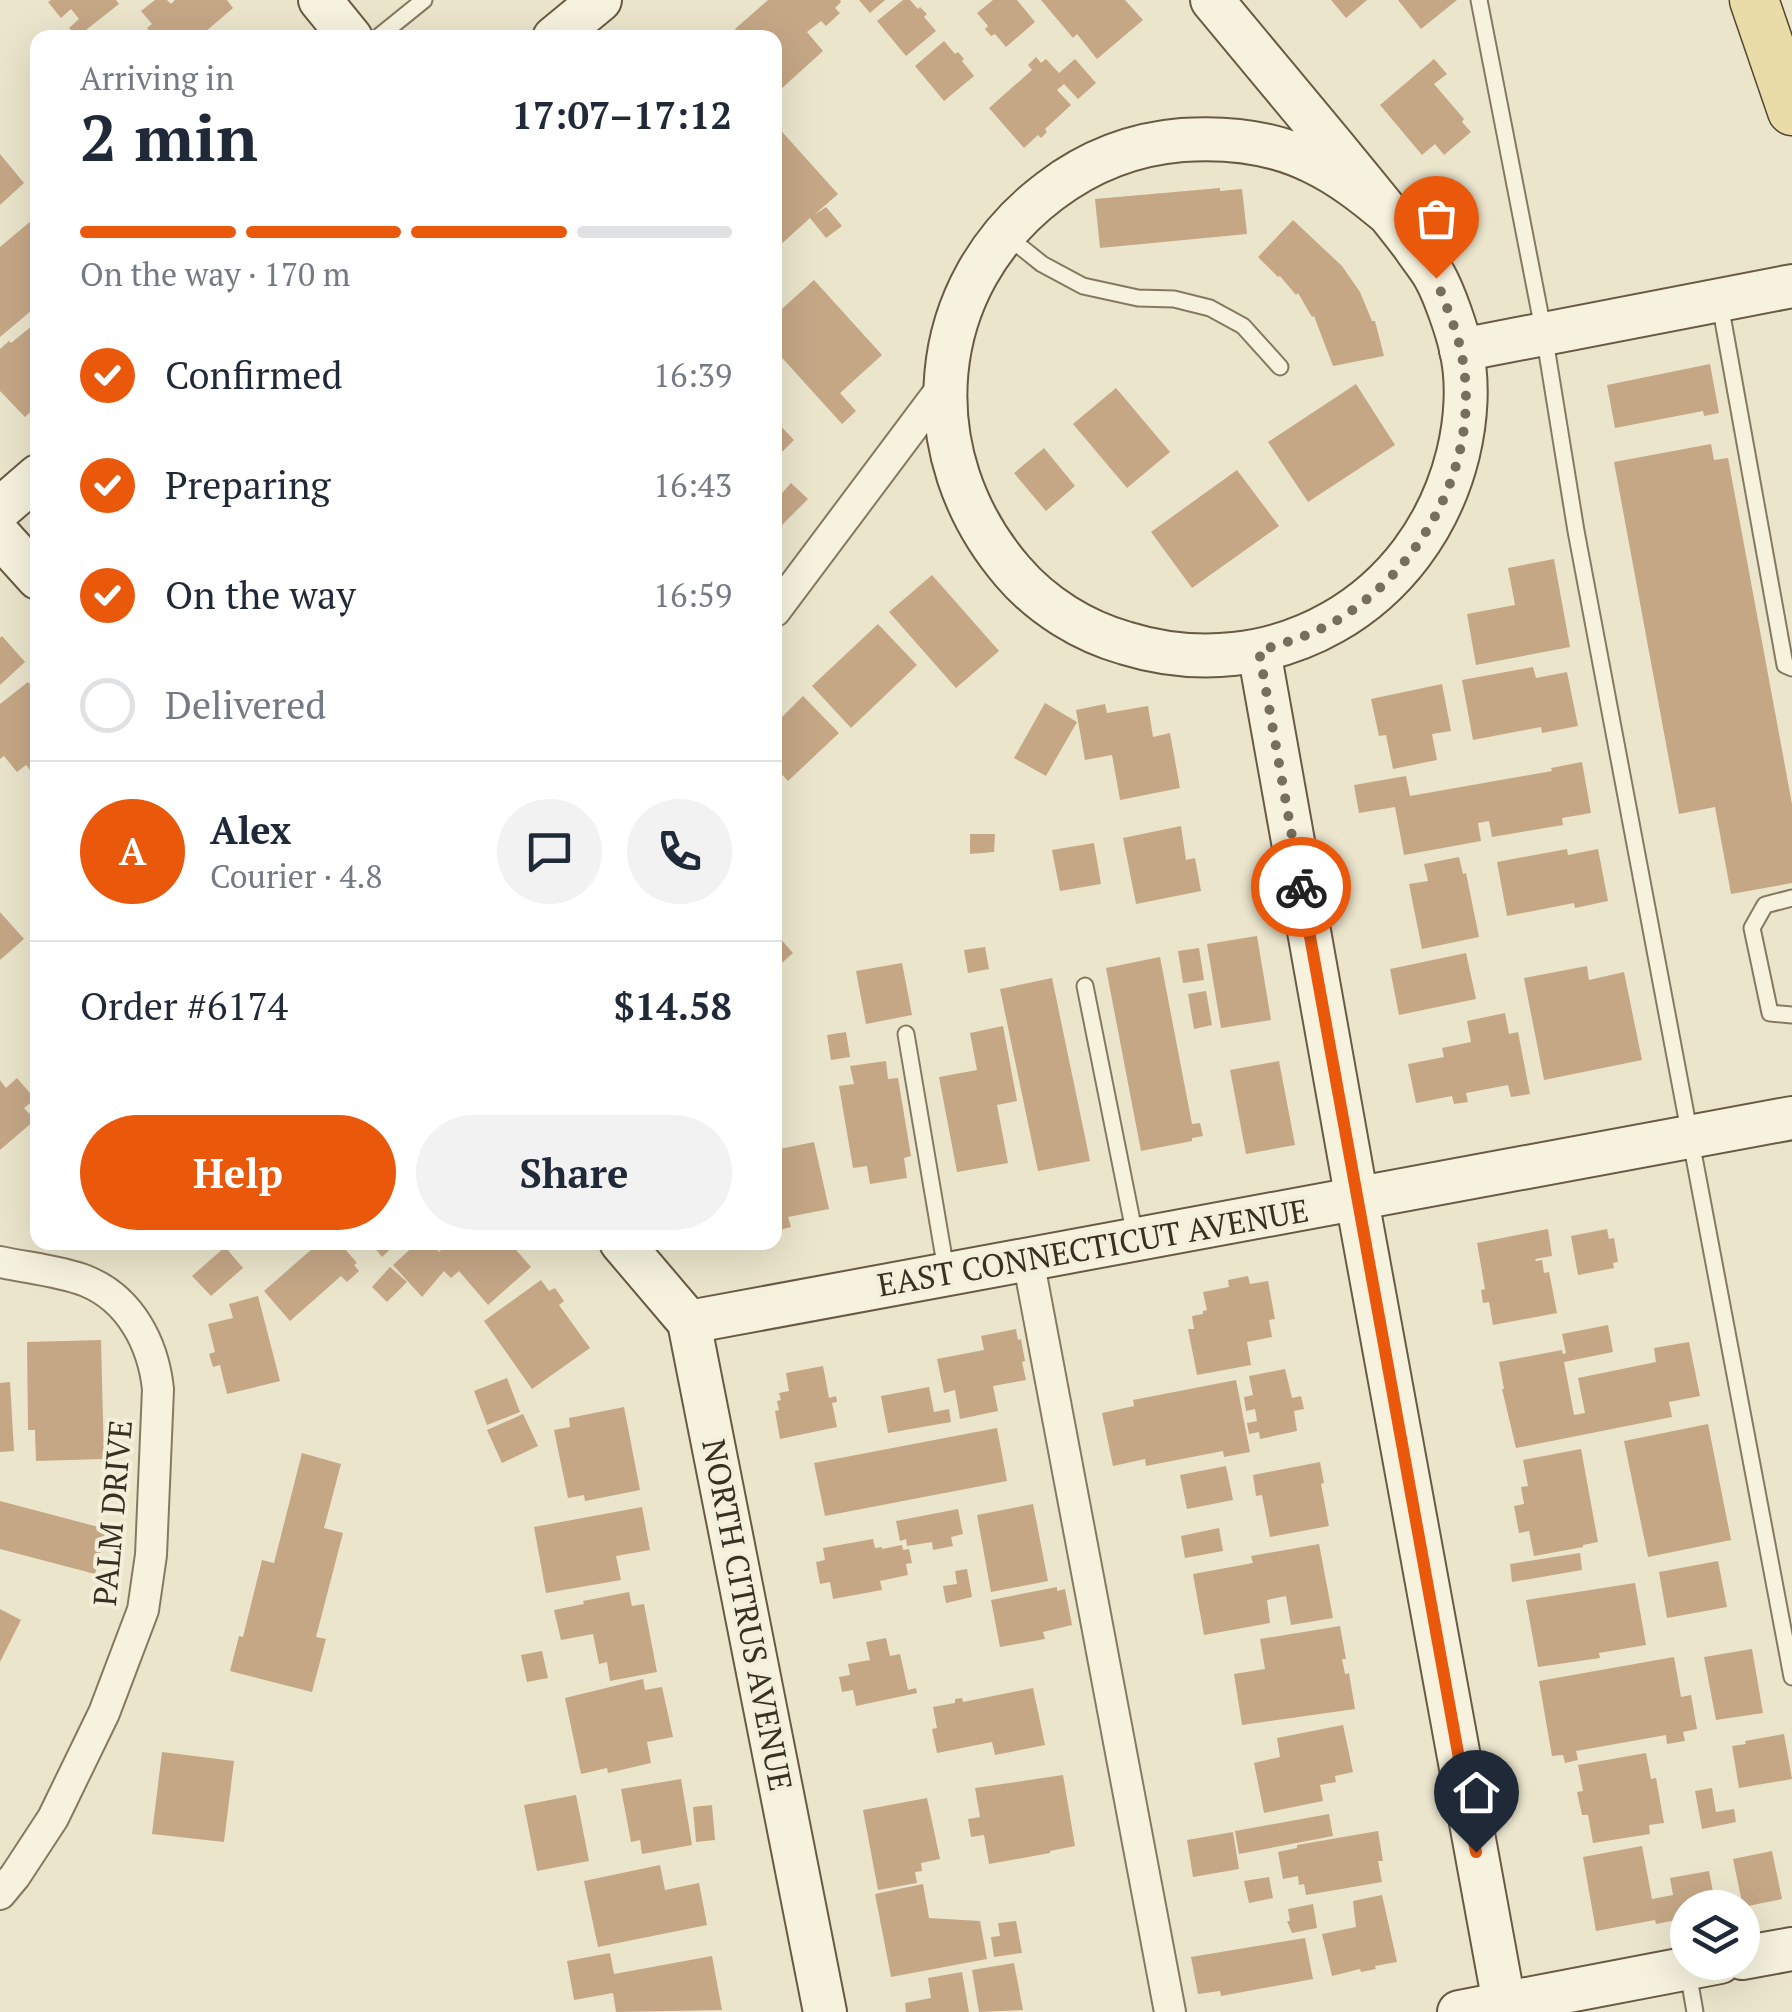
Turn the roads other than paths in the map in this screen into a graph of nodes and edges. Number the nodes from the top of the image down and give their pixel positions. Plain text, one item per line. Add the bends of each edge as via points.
1 (320, 0) edge
2 (424, 0) edge
3 (600, 0) edge
4 (1212, 0) edge
5 (1479, 0) edge
6 (1754, 0) edge
7 (344, 30) edge
8 (386, 30) edge
9 (564, 30) edge
10 (1792, 110) edge
11 (1392, 216) junction
12 (1004, 234) junction
13 (1792, 286) edge
14 (1720, 300) junction
15 (1544, 334) junction
16 (1461, 350) junction
17 (1280, 367) dead end
18 (944, 384) junction
19 (30, 483) edge
20 (0, 509) edge
21 (0, 536) edge
22 (30, 569) edge
23 (782, 602) edge
24 (1259, 651) junction
25 (1792, 668) edge
26 (1792, 898) edge
27 (1086, 986) dead end
28 (1792, 1015) edge
29 (906, 1034) dead end
30 (1792, 1118) edge
31 (1692, 1137) junction
32 (1356, 1200) junction
33 (1135, 1240) junction
34 (627, 1250) edge
35 (1028, 1259) junction
36 (0, 1262) edge
37 (947, 1274) junction
38 (690, 1322) junction
39 (1792, 1677) edge
40 (0, 1894) edge
41 (1792, 1949) edge
42 (1760, 1955) edge
43 (1670, 1972) edge
44 (1701, 1980) edge
45 (1504, 2003) junction
46 (825, 2012) edge
47 (1170, 2012) edge
48 (1460, 2012) edge
49 (1695, 2012) edge

1 - 7 street
2 - 8 lane
3 - 9 street
4 - 11 street
5 - 15 lane
6 - 10 main road
11 - 12 street via 1309,160 1212,138 1113,155 1068,177
11 - 16 street via 1436,278
12 - 17 lane via 1083,286 1210,308 1243,326
12 - 18 street via 969,288
13 - 14 street
14 - 15 street
14 - 25 lane via 1785,665
15 - 16 street
15 - 31 lane
16 - 24 street via 1462,438 1433,523 1377,592 1302,638
18 - 23 street
18 - 24 street via 952,454 984,536 1016,577 1056,611 1153,652 1206,657
19 - 20 street
21 - 22 street
24 - 32 street
26 - 28 lane via 1765,904 1752,928 1770,1012
27 - 33 lane
29 - 37 lane
30 - 31 street, EAST CONNECTICUT AVENUE
31 - 32 street, EAST CONNECTICUT AVENUE
31 - 39 lane
32 - 33 street, EAST CONNECTICUT AVENUE
32 - 45 street
33 - 35 street, EAST CONNECTICUT AVENUE
34 - 38 street
35 - 37 street, EAST CONNECTICUT AVENUE
35 - 47 street
36 - 40 street, PALM DRIVE via 82,1279 113,1296 144,1336 158,1388 143,1610 53,1818
37 - 38 street, EAST CONNECTICUT AVENUE
38 - 46 street, NORTH CITRUS AVENUE
41 - 42 street
43 - 45 street
44 - 49 lane
45 - 48 street

